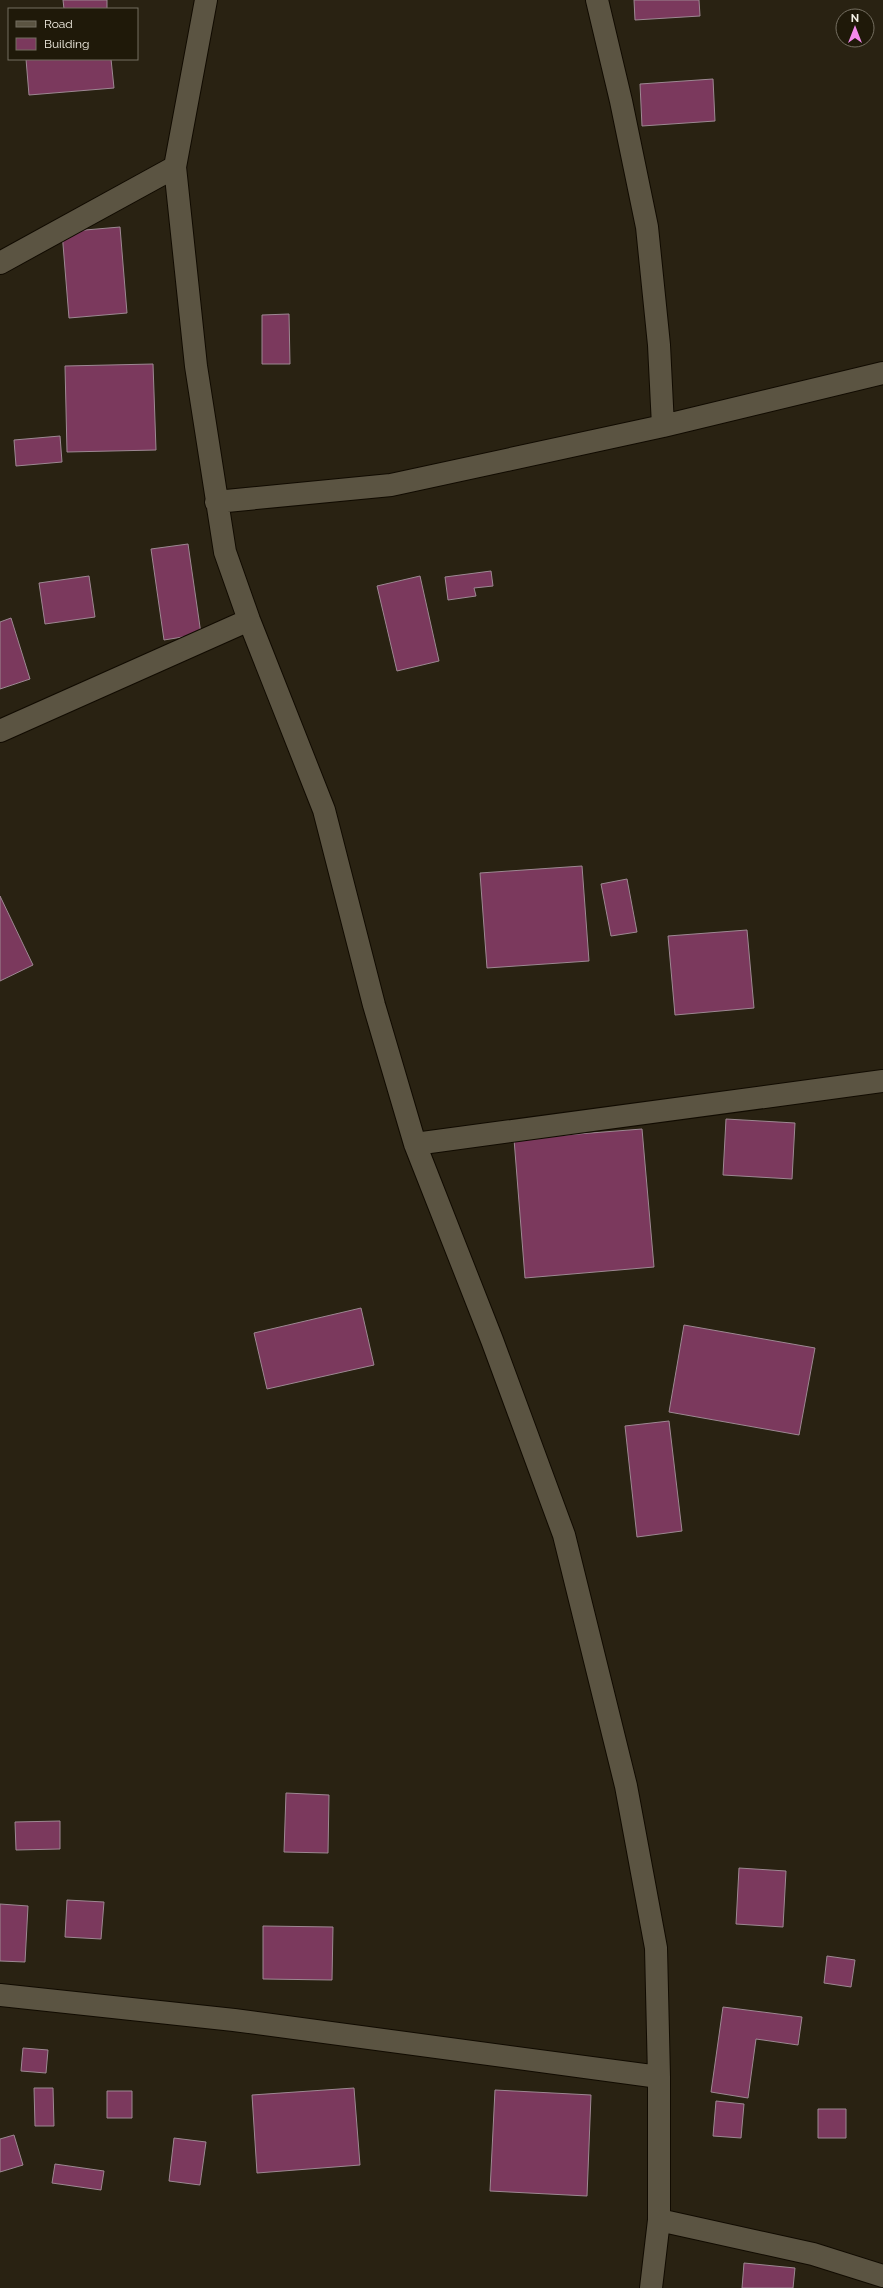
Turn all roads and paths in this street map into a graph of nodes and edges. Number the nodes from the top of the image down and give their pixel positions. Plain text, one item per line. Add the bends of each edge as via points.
1 (206, 0) edge
2 (597, 0) edge
3 (175, 167) junction
4 (0, 263) edge
5 (883, 373) edge
6 (663, 426) junction
7 (216, 502) junction
8 (249, 620) junction
9 (0, 731) edge
10 (883, 1081) edge
11 (416, 1144) junction
12 (0, 1995) edge
13 (659, 2077) junction
14 (658, 2220) junction
15 (883, 2276) edge
16 (651, 2288) edge

1 - 3 street
2 - 6 street via 647,227 659,346
3 - 4 street
3 - 7 street via 196,366
5 - 6 street
6 - 7 street via 391,485
7 - 8 street via 225,552
8 - 9 street
8 - 11 street via 324,810 374,1005
10 - 11 street
11 - 13 street via 564,1535 626,1786 656,1948
12 - 13 street via 234,2020
13 - 14 street
14 - 15 street via 813,2254
14 - 16 street

